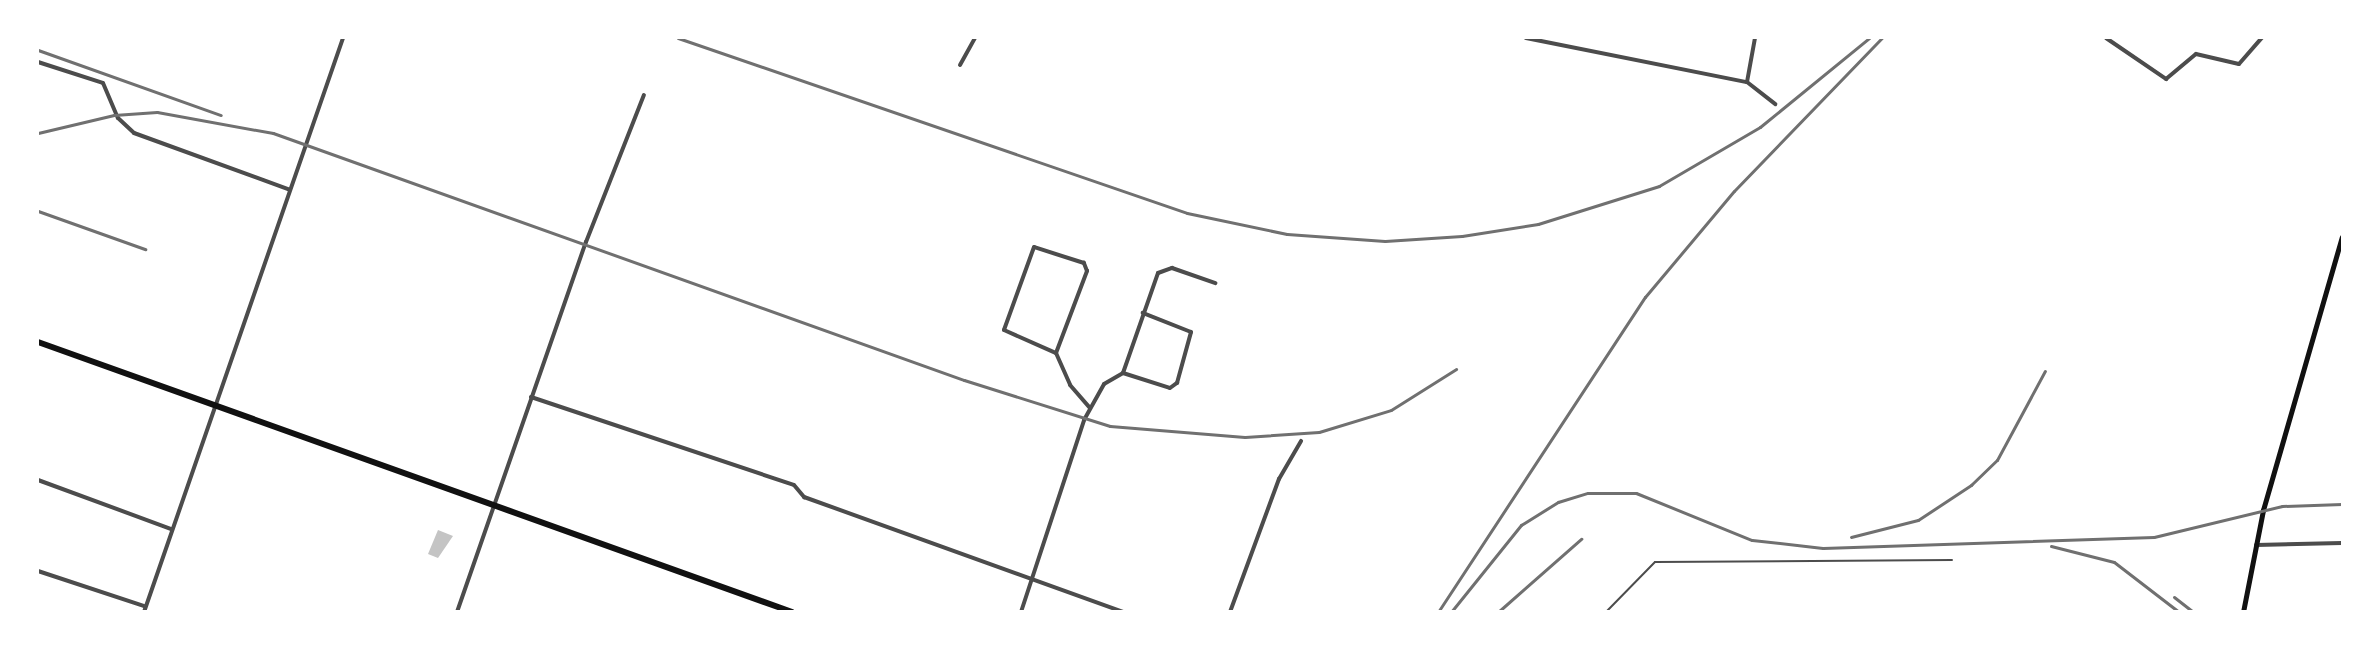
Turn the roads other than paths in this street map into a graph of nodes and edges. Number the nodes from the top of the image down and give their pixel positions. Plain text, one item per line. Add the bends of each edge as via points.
1 (344, 38) edge
2 (975, 38) edge
3 (1526, 38) edge
4 (1755, 38) edge
5 (2106, 38) edge
6 (2262, 38) edge
7 (38, 62) edge
8 (960, 65) dead end
9 (1746, 82) junction
10 (644, 95) dead end
11 (1775, 104) dead end
12 (288, 189) junction
13 (2343, 237) edge
14 (1215, 283) dead end
15 (1143, 313) junction
16 (38, 342) edge
17 (1056, 353) junction
18 (1122, 373) junction
19 (531, 397) junction
20 (212, 406) junction
21 (1090, 408) junction
22 (1301, 441) dead end
23 (38, 480) edge
24 (496, 506) junction
25 (171, 529) junction
26 (2343, 543) edge
27 (2256, 545) junction
28 (1952, 560) dead end
29 (38, 571) edge
30 (1031, 579) junction
31 (144, 606) junction
32 (144, 612) edge
33 (457, 612) edge
34 (792, 612) edge
35 (1021, 612) edge
36 (1123, 612) edge
37 (1230, 612) edge
38 (1606, 612) edge
39 (2243, 612) edge

1 - 12 street
2 - 8 street
3 - 9 street
4 - 9 street
5 - 6 street via 2166,79 2196,54 2239,64
7 - 12 street via 103,83 118,117 134,133
9 - 11 street
10 - 19 street
12 - 20 street
13 - 27 main road
14 - 15 street via 1165,269 1158,273
15 - 18 street
15 - 18 street via 1191,332 1177,383 1170,388
16 - 20 main road
17 - 17 street via 1008,335 1003,326 1034,247 1084,263 1088,271
17 - 21 street via 1061,370
18 - 21 street via 1104,384
19 - 24 street
19 - 30 street via 794,485 804,497
20 - 24 main road
20 - 25 street
21 - 30 street
22 - 37 street via 1279,479
23 - 25 street
24 - 33 street
24 - 34 main road
25 - 31 street
26 - 27 street
27 - 39 main road
28 - 38 lane via 1655,562
29 - 31 street
30 - 35 street
30 - 36 street
31 - 32 street

